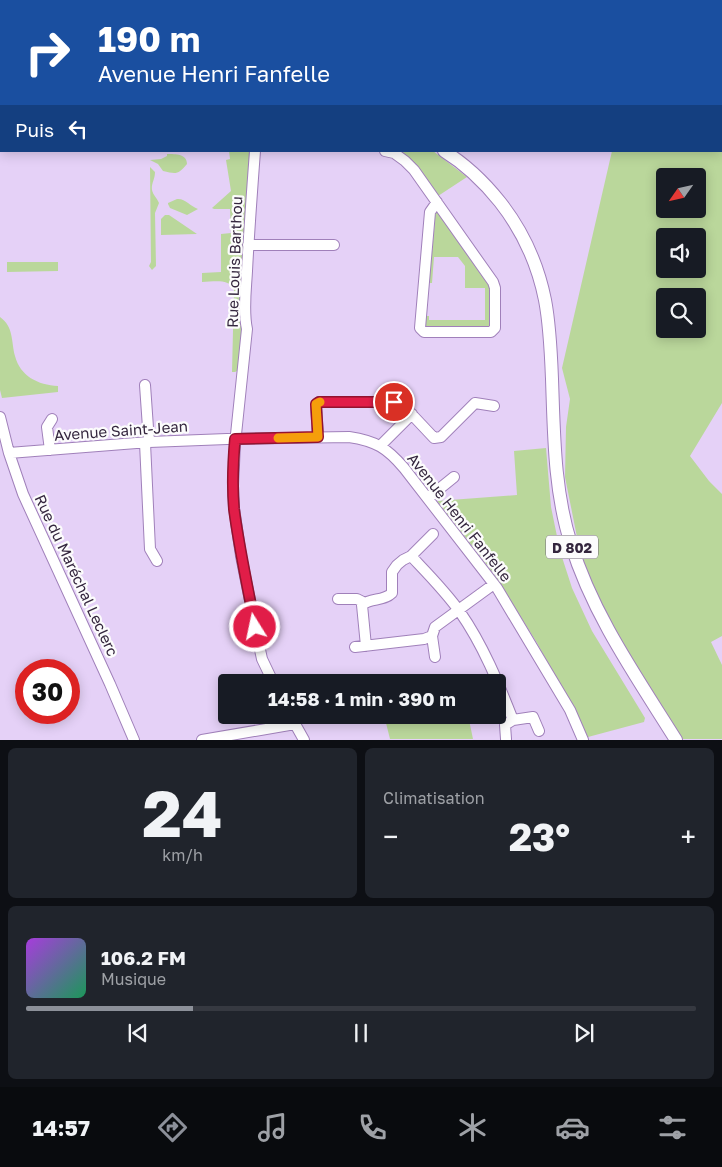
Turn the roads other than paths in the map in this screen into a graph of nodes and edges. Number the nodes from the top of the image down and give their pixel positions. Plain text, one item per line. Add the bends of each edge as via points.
1 (255, 152) edge
2 (390, 152) edge
3 (445, 152) edge
4 (437, 202) junction
5 (248, 245) junction
6 (334, 245) dead end
7 (145, 386) dead end
8 (494, 406) dead end
9 (412, 414) junction
10 (0, 418) edge
11 (52, 419) dead end
12 (318, 437) junction
13 (235, 439) junction
14 (147, 443) junction
15 (380, 446) junction
16 (50, 450) junction
17 (9, 453) junction
18 (454, 476) dead end
19 (428, 498) junction
20 (433, 534) dead end
21 (411, 556) junction
22 (157, 561) dead end
23 (494, 584) junction
24 (338, 599) dead end
25 (365, 602) junction
26 (459, 610) junction
27 (432, 636) junction
28 (366, 646) junction
29 (355, 647) dead end
30 (435, 658) dead end
31 (269, 674) edge
32 (509, 722) junction
33 (275, 724) edge
34 (295, 724) edge
35 (540, 731) dead end
36 (506, 739) edge
37 (134, 740) edge
38 (202, 740) edge
39 (304, 740) edge
40 (583, 740) edge
41 (676, 740) edge

1 - 5 street, Rue Louis Barthou
2 - 4 street via 406,161
3 - 41 main road, D 802 via 467,168 505,208 526,244 540,279 549,325 556,463 570,542 609,632
4 - 4 street via 495,288 495,328 491,332 424,332 420,328 430,212
5 - 6 street
5 - 13 street, Rue Louis Barthou via 247,329
7 - 14 street
8 - 9 street via 475,403 438,438 434,438
9 - 12 street via 402,404 394,402 319,402 316,404
9 - 15 street
10 - 17 street, Rue du Maréchal Leclerc
11 - 16 street via 47,427
12 - 13 street, Avenue Henri Fanfelle
12 - 15 street, Avenue Henri Fanfelle via 363,439
13 - 14 street, Avenue Saint-Jean
13 - 31 street, Rue Louis Barthou via 234,508 258,645
14 - 16 street, Avenue Saint-Jean
14 - 22 street via 150,549
15 - 19 street, Avenue Henri Fanfelle via 393,455
16 - 17 street, Avenue Saint-Jean
17 - 37 street, Rue du Maréchal Leclerc via 30,509
18 - 19 street
19 - 23 street, Avenue Henri Fanfelle
20 - 21 street
21 - 25 street via 392,572 392,593 387,598
21 - 26 street
23 - 26 street
23 - 40 street, Avenue Henri Fanfelle via 570,710
24 - 25 street
25 - 28 street via 362,605
26 - 27 street via 435,627
26 - 32 street via 499,684
27 - 28 street
27 - 30 street
28 - 29 street
32 - 35 street via 533,717
32 - 36 street
33 - 38 street
34 - 39 street

